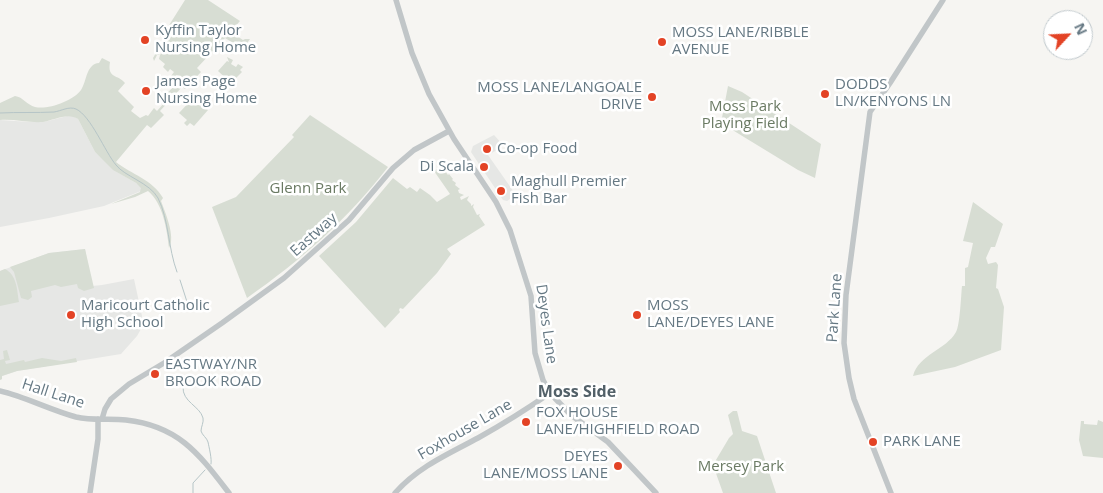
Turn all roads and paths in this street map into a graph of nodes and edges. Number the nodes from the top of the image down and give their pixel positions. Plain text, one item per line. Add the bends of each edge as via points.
1 (396, 0) edge
2 (943, 0) edge
3 (449, 131) junction
4 (0, 390) edge
5 (550, 392) junction
6 (100, 419) junction
7 (90, 493) edge
8 (229, 493) edge
9 (395, 493) edge
10 (656, 493) edge
11 (891, 493) edge

1 - 3 street via 415,61
2 - 11 street, Park Lane via 872,107 868,119 846,295 846,366 854,399
3 - 5 street, Deyes Lane via 496,202 510,230 531,296 539,368
3 - 6 street, Eastway via 414,150 393,168 349,220 284,278 164,364 129,384 111,399
4 - 6 street, Hall Lane via 76,416
5 - 9 street, Foxhouse Lane via 510,420 426,466
5 - 10 street, Deyes Lane via 571,415 608,442
6 - 7 street
6 - 8 street via 138,422 177,436 197,453

